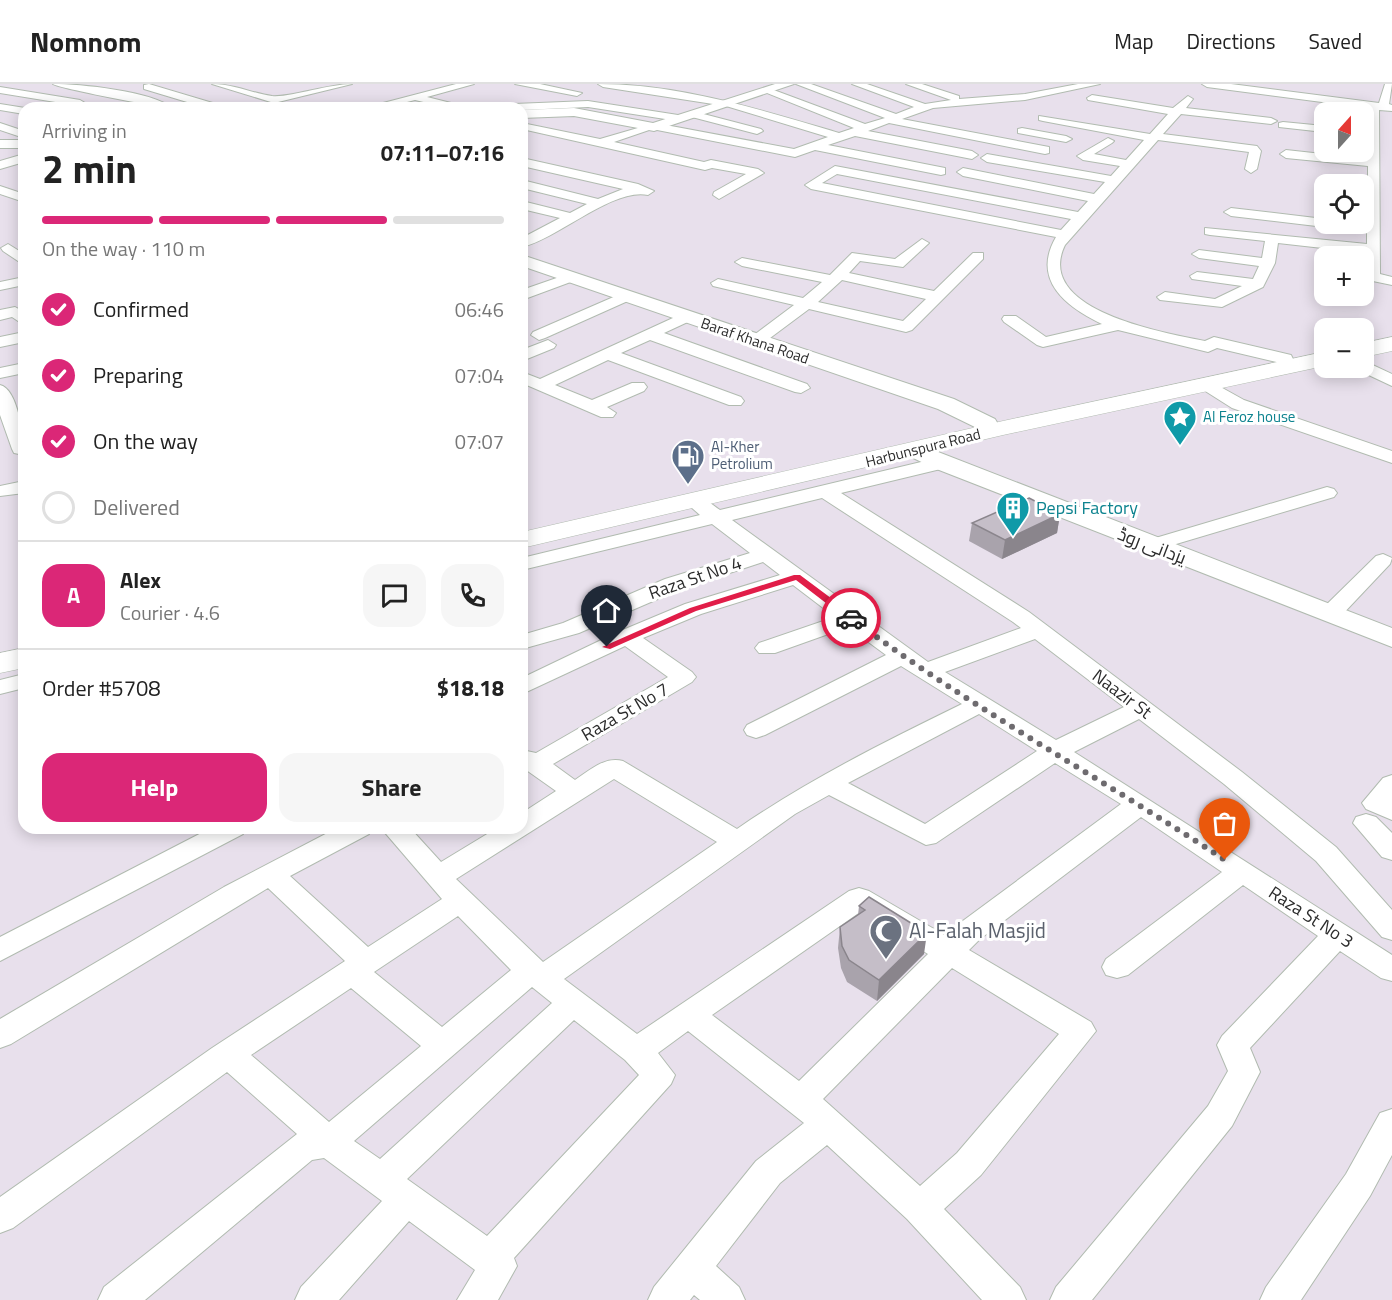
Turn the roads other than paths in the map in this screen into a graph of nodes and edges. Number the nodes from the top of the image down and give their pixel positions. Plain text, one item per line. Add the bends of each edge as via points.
1 (58, 84) edge
2 (111, 84) edge
3 (134, 84) edge
4 (221, 84) edge
5 (302, 84) edge
6 (347, 84) edge
7 (470, 84) edge
8 (520, 84) edge
9 (603, 84) edge
10 (789, 84) edge
11 (801, 84) edge
12 (857, 84) edge
13 (911, 84) edge
14 (1095, 84) edge
15 (1207, 84) edge
16 (1326, 84) edge
17 (1390, 84) edge
18 (622, 87) junction
19 (1011, 87) dead end
20 (450, 89) junction
21 (0, 90) edge
22 (92, 90) junction
23 (321, 90) junction
24 (767, 91) junction
25 (257, 95) junction
26 (965, 96) junction
27 (599, 97) junction
28 (411, 98) junction
29 (1092, 98) dead end
30 (1318, 99) junction
31 (274, 100) junction
32 (1041, 101) junction
33 (70, 102) edge
34 (147, 102) edge
35 (207, 102) edge
36 (230, 102) edge
37 (280, 102) edge
38 (397, 102) edge
39 (433, 102) edge
40 (528, 102) edge
41 (528, 102) edge
42 (727, 103) junction
43 (583, 104) junction
44 (545, 105) junction
45 (528, 106) edge
46 (0, 107) edge
47 (1382, 107) edge
48 (919, 108) junction
49 (18, 110) edge
50 (528, 114) edge
51 (686, 116) junction
52 (1032, 116) dead end
53 (949, 117) dead end
54 (611, 119) junction
55 (891, 119) junction
56 (1271, 121) dead end
57 (1168, 122) junction
58 (1283, 125) dead end
59 (0, 126) edge
60 (652, 126) junction
61 (528, 127) edge
62 (740, 127) junction
63 (1007, 128) dead end
64 (1314, 128) edge
65 (858, 130) junction
66 (1374, 130) edge
67 (18, 133) edge
68 (693, 134) junction
69 (564, 135) junction
70 (708, 136) junction
71 (839, 137) junction
72 (1066, 139) dead end
73 (1108, 141) dead end
74 (601, 143) junction
75 (0, 144) edge
76 (18, 144) edge
77 (814, 146) junction
78 (1045, 150) dead end
79 (644, 152) junction
80 (1286, 154) dead end
81 (972, 155) dead end
82 (987, 158) dead end
83 (18, 160) edge
84 (528, 163) edge
85 (1131, 164) junction
86 (0, 165) edge
87 (1248, 165) dead end
88 (1392, 170) edge
89 (941, 171) dead end
90 (963, 172) dead end
91 (1368, 174) edge
92 (1374, 174) edge
93 (1374, 176) edge
94 (1115, 180) junction
95 (16, 181) dead end
96 (708, 183) dead end
97 (528, 185) edge
98 (0, 188) edge
99 (732, 188) junction
100 (1392, 189) edge
101 (1374, 194) edge
102 (719, 195) dead end
103 (18, 196) edge
104 (1099, 199) junction
105 (600, 203) junction
106 (1375, 204) junction
107 (528, 206) edge
108 (1392, 206) edge
109 (1231, 213) dead end
110 (572, 217) junction
111 (1083, 217) junction
112 (1314, 223) edge
113 (1392, 223) edge
114 (1210, 231) dead end
115 (1357, 234) edge
116 (1064, 235) junction
117 (1272, 238) junction
118 (1373, 239) junction
119 (528, 240) edge
120 (9, 241) dead end
121 (1392, 242) edge
122 (922, 243) dead end
123 (18, 253) edge
124 (1199, 254) dead end
125 (978, 256) dead end
126 (1392, 258) edge
127 (528, 262) edge
128 (1268, 263) junction
129 (738, 266) dead end
130 (1197, 276) dead end
131 (570, 278) junction
132 (1392, 281) edge
133 (18, 282) edge
134 (718, 283) dead end
135 (1258, 284) junction
136 (0, 286) edge
137 (825, 288) junction
138 (528, 293) edge
139 (935, 296) junction
140 (625, 297) junction
141 (1165, 297) dead end
142 (0, 315) edge
143 (18, 315) edge
144 (686, 317) junction
145 (1010, 319) dead end
146 (1115, 326) junction
147 (650, 334) junction
148 (1392, 336) edge
149 (18, 338) edge
150 (1374, 340) edge
151 (756, 341) junction
152 (0, 342) edge
153 (1392, 344) edge
154 (1374, 348) edge
155 (528, 351) edge
156 (1314, 352) edge
157 (608, 354) junction
158 (1285, 359) junction
159 (1314, 361) edge
160 (744, 368) junction
161 (18, 369) edge
162 (1374, 371) edge
163 (0, 373) edge
164 (528, 380) edge
165 (1392, 381) edge
166 (540, 385) junction
167 (1208, 385) junction
168 (638, 387) dead end
169 (801, 388) dead end
170 (702, 389) junction
171 (1, 398) edge
172 (18, 398) edge
173 (735, 401) dead end
174 (1102, 402) junction
175 (987, 424) junction
176 (18, 441) edge
177 (915, 450) junction
178 (1392, 457) edge
179 (942, 463) junction
180 (18, 488) edge
181 (2, 491) dead end
182 (826, 492) junction
183 (1327, 493) dead end
184 (694, 501) junction
185 (719, 517) junction
186 (567, 525) junction
187 (528, 530) edge
188 (528, 538) edge
189 (1149, 546) junction
190 (768, 554) junction
191 (1383, 560) dead end
192 (528, 563) edge
193 (797, 577) junction
194 (1331, 613) junction
195 (852, 618) junction
196 (1037, 630) junction
197 (626, 637) junction
198 (1392, 638) edge
199 (528, 640) edge
200 (18, 646) edge
201 (766, 648) dead end
202 (0, 651) edge
203 (902, 656) junction
204 (18, 659) edge
205 (0, 663) edge
206 (926, 671) junction
207 (18, 682) edge
208 (528, 684) edge
209 (0, 687) edge
210 (980, 705) junction
211 (1141, 708) junction
212 (756, 730) dead end
213 (1055, 751) junction
214 (529, 760) edge
215 (829, 784) junction
216 (1392, 784) edge
217 (575, 792) junction
218 (1140, 804) junction
219 (1392, 810) edge
220 (528, 821) edge
221 (1366, 823) dead end
222 (222, 834) edge
223 (348, 834) edge
224 (399, 834) edge
225 (507, 834) edge
226 (737, 842) junction
227 (1392, 850) edge
228 (1242, 871) junction
229 (271, 875) junction
230 (438, 877) junction
231 (460, 901) junction
232 (1392, 928) edge
233 (1338, 934) junction
234 (0, 950) edge
235 (948, 952) junction
236 (1117, 967) dead end
237 (359, 968) junction
238 (1392, 970) edge
239 (537, 974) junction
240 (574, 1002) junction
241 (689, 1014) junction
242 (0, 1035) edge
243 (443, 1046) junction
244 (636, 1051) junction
245 (228, 1054) junction
246 (801, 1100) junction
247 (1392, 1123) edge
248 (828, 1124) junction
249 (329, 1142) junction
250 (393, 1190) junction
251 (920, 1208) junction
252 (0, 1217) edge
253 (489, 1259) junction
254 (692, 1268) junction
255 (117, 1300) edge
256 (314, 1300) edge
257 (476, 1300) edge
258 (667, 1300) edge
259 (726, 1300) edge
260 (1007, 1300) edge
261 (1069, 1300) edge
262 (1279, 1300) edge

1 - 22 street
2 - 22 street
3 - 35 street
4 - 25 street
5 - 23 street
6 - 23 street
7 - 20 street
8 - 27 street
9 - 18 street
10 - 24 street
11 - 55 street
12 - 48 street
13 - 26 street via 944,95
14 - 32 street
15 - 30 street
16 - 30 street
17 - 47 street
18 - 27 street
18 - 42 street
19 - 32 street
20 - 28 street
20 - 40 street
21 - 33 street
22 - 34 street
23 - 31 street
24 - 42 street
24 - 65 street
25 - 31 street
25 - 36 street
26 - 32 street
26 - 48 street
27 - 43 street
28 - 38 street
28 - 39 street
29 - 57 street
30 - 47 street
31 - 37 street
41 - 44 street
42 - 51 street
42 - 71 street
43 - 44 street
43 - 51 street
44 - 45 street
46 - 49 street
47 - 66 street
48 - 53 street
48 - 55 street
50 - 54 street via 574,112
51 - 60 street
51 - 62 street
52 - 57 street
54 - 60 street
54 - 69 street
55 - 65 street
55 - 78 street
56 - 57 street
57 - 85 street
57 - 87 street via 1250,148 1255,151
58 - 64 street
59 - 67 street
60 - 68 street
60 - 74 street
61 - 69 street
62 - 70 street
62 - 77 street
63 - 72 street
65 - 71 street
65 - 81 street
68 - 70 street
68 - 79 street
69 - 74 street
70 - 77 street via 795,153
71 - 77 street
73 - 85 street via 1077,155
74 - 79 street
75 - 76 street
77 - 89 street
79 - 99 street via 758,173
80 - 91 street
82 - 94 street
83 - 86 street
84 - 105 street via 643,190
85 - 94 street
88 - 92 street
90 - 104 street
93 - 100 street
94 - 104 street
95 - 98 street
96 - 99 street
97 - 105 street
98 - 103 street
99 - 102 street
101 - 106 street
104 - 111 street
105 - 110 street
106 - 108 street
106 - 118 street
107 - 110 street
109 - 112 street
110 - 119 street
111 - 116 street
111 - 116 street via 835,170 811,185
113 - 118 street
114 - 117 street
115 - 118 street
116 - 146 street via 1054,255 1061,288 1079,306
117 - 118 street
117 - 128 street
118 - 121 street
118 - 126 street
118 - 132 street via 1373,277
120 - 123 street
122 - 137 street via 898,264 857,255
124 - 128 street
125 - 139 street
127 - 131 street, Baraf Khana Road
128 - 135 street
129 - 137 street
130 - 135 street
131 - 138 street
131 - 140 street, Baraf Khana Road
133 - 136 street
134 - 137 street
135 - 141 street via 1217,304
137 - 139 street
137 - 139 street via 918,315
137 - 151 street
140 - 144 street, Baraf Khana Road
140 - 155 street
142 - 143 street
144 - 147 street
144 - 151 street, Baraf Khana Road
145 - 146 street via 1043,342
146 - 158 street via 1208,347 1214,342
147 - 157 street
147 - 160 street
148 - 150 main road
149 - 152 street
151 - 175 street, Baraf Khana Road via 946,404
153 - 154 main road
156 - 158 main road, Harbunspura Road
157 - 166 street
157 - 170 street
158 - 174 main road, Harbunspura Road
159 - 167 main road, Harbunspura Road
160 - 169 street
160 - 170 street
161 - 163 street
162 - 165 street
164 - 166 street
166 - 168 street via 599,410
167 - 174 main road, Harbunspura Road
167 - 178 street via 1238,404
170 - 173 street
171 - 172 street
171 - 176 street
174 - 175 main road, Harbunspura Road
174 - 177 main road, Harbunspura Road
175 - 186 main road, Harbunspura Road
177 - 179 street, یزدانی روڈ
177 - 184 main road, Harbunspura Road
179 - 182 street
179 - 189 street, یزدانی روڈ
180 - 181 street
182 - 185 street
182 - 196 street, Naazir St
183 - 189 street
184 - 185 street, Raza St No 3
184 - 186 main road, Harbunspura Road
185 - 190 street, Raza St No 3
185 - 192 street
186 - 187 main road, Harbunspura Road
186 - 188 main road, Harbunspura Road
189 - 194 street, یزدانی روڈ
190 - 193 street, Raza St No 3
190 - 199 street, Raza St No 4 via 673,584 571,628
191 - 194 street
193 - 195 street, Raza St No 3
193 - 197 street via 693,609
194 - 198 street, یزدانی روڈ
195 - 201 street
195 - 203 street, Raza St No 3
196 - 206 street
196 - 211 street, Naazir St
197 - 208 street
197 - 214 street, Raza St No 7 via 684,677
200 - 202 main road
203 - 206 street, Raza St No 3
203 - 212 street
204 - 205 main road
206 - 210 street, Raza St No 3
207 - 209 street
210 - 213 street, Raza St No 3
210 - 215 street
211 - 213 street
211 - 232 street, Naazir St via 1326,854
213 - 215 street via 926,836
213 - 218 street, Raza St No 3
214 - 217 street
215 - 226 street
216 - 219 street via 1375,803
217 - 220 street
217 - 226 street via 614,767
218 - 228 street, Raza St No 3
218 - 235 street via 970,931
221 - 227 street
222 - 234 street
223 - 229 street
224 - 230 street
225 - 230 street
226 - 239 street
228 - 233 street, Raza St No 3
228 - 236 street
229 - 237 street
229 - 242 street
230 - 231 street
231 - 237 street
231 - 239 street
233 - 238 street, Raza St No 3
233 - 261 street via 1233,1045 1244,1072 1220,1116
235 - 241 street via 859,898
235 - 246 street
235 - 251 street via 1080,1031 969,1164
237 - 243 street
237 - 245 street
239 - 240 street
239 - 243 street
240 - 244 street
240 - 250 street
241 - 244 street
241 - 246 street
243 - 249 street
244 - 253 street via 659,1076
245 - 249 street
245 - 252 street
246 - 248 street
247 - 262 street via 1358,1185
248 - 251 street
248 - 254 street via 768,1172
249 - 250 street
249 - 255 street via 303,1146
250 - 253 street
250 - 256 street
251 - 260 street
253 - 257 street via 499,1266
254 - 258 street
254 - 259 street

